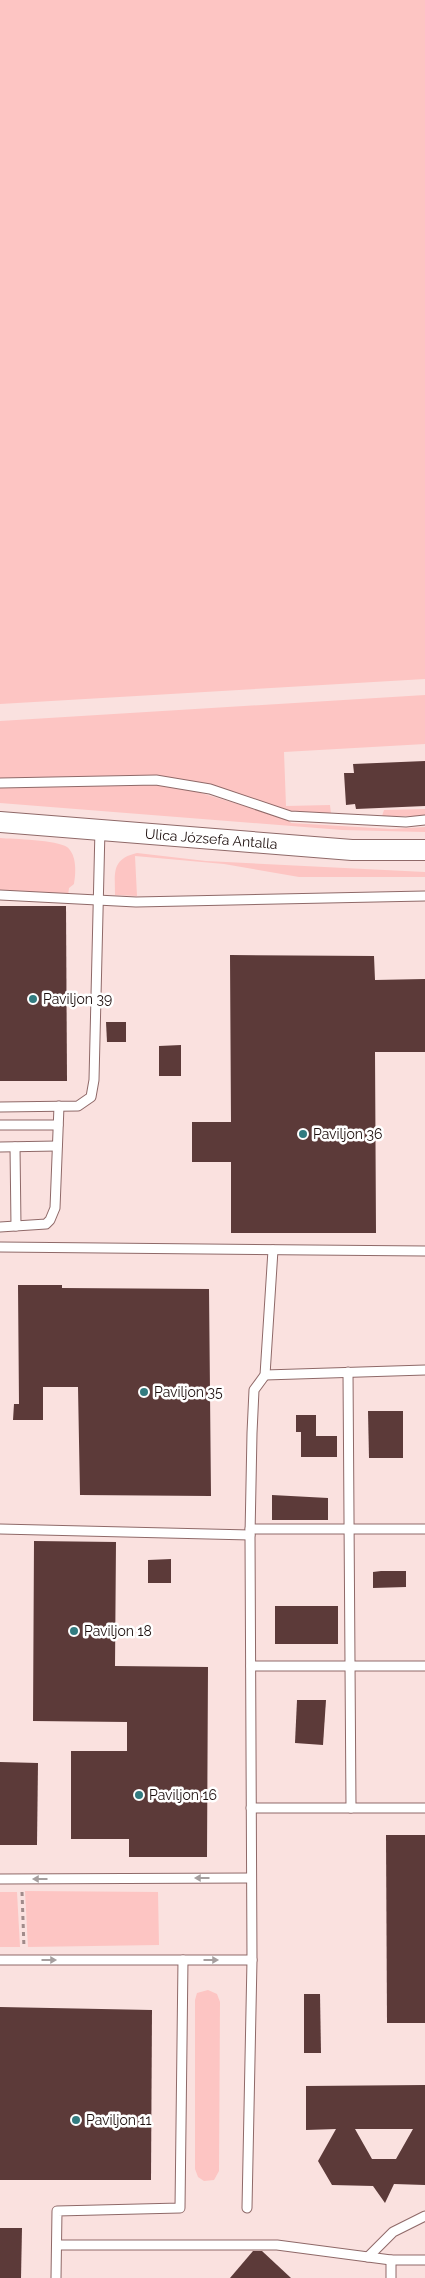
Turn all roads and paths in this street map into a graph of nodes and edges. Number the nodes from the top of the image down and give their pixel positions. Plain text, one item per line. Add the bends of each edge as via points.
1 (0, 783) edge
2 (425, 820) edge
3 (0, 822) edge
4 (100, 829) junction
5 (425, 850) edge
6 (0, 896) edge
7 (425, 896) edge
8 (99, 899) junction
9 (59, 1106) junction
10 (0, 1107) edge
11 (58, 1125) junction
12 (0, 1126) edge
13 (57, 1146) junction
14 (0, 1147) edge
15 (15, 1147) junction
16 (16, 1226) junction
17 (0, 1227) edge
18 (0, 1247) edge
19 (273, 1250) junction
20 (425, 1251) edge
21 (425, 1370) edge
22 (348, 1372) junction
23 (265, 1375) junction
24 (0, 1529) edge
25 (425, 1529) edge
26 (350, 1530) junction
27 (250, 1532) junction
28 (251, 1666) junction
29 (350, 1666) junction
30 (425, 1666) edge
31 (251, 1808) junction
32 (350, 1808) junction
33 (425, 1808) edge
34 (251, 1878) junction
35 (0, 1879) edge
36 (21, 1879) junction
37 (0, 1960) edge
38 (25, 1960) junction
39 (183, 1960) junction
40 (252, 1960) junction
41 (248, 2208) dead end
42 (425, 2216) edge
43 (57, 2245) junction
44 (368, 2257) junction
45 (391, 2260) junction
46 (425, 2260) edge
47 (56, 2278) edge
48 (391, 2278) edge

1 - 2 lane via 156,780 210,790 290,816 406,822
3 - 4 street, Ulica Józsefa Antalla
4 - 5 street, Ulica Józsefa Antalla via 352,850
4 - 8 lane
6 - 8 lane
7 - 8 lane via 136,902
8 - 9 lane via 91,1098 78,1106
9 - 10 lane
9 - 11 lane
11 - 12 lane
11 - 13 lane
13 - 15 lane
13 - 16 lane via 55,1208 50,1220 46,1224
14 - 15 lane
15 - 16 lane
16 - 17 lane
18 - 19 lane
19 - 20 lane
19 - 23 lane
21 - 22 lane
22 - 23 lane
22 - 26 lane
23 - 27 lane via 254,1390
24 - 27 lane
25 - 26 lane
26 - 27 lane
26 - 29 lane
27 - 28 lane
28 - 29 lane
28 - 31 lane
29 - 30 lane
29 - 32 lane
31 - 32 lane
31 - 34 lane
32 - 33 lane
34 -> 36 lane
34 - 40 lane
35 - 36 lane
36 - 38 path
37 - 38 lane
38 -> 39 lane
39 -> 40 lane
39 - 43 lane via 180,2208 58,2211
40 - 41 lane
42 - 44 lane via 393,2232
43 - 44 lane via 268,2244
43 - 47 lane
44 - 45 lane
45 - 46 lane
45 - 48 lane

